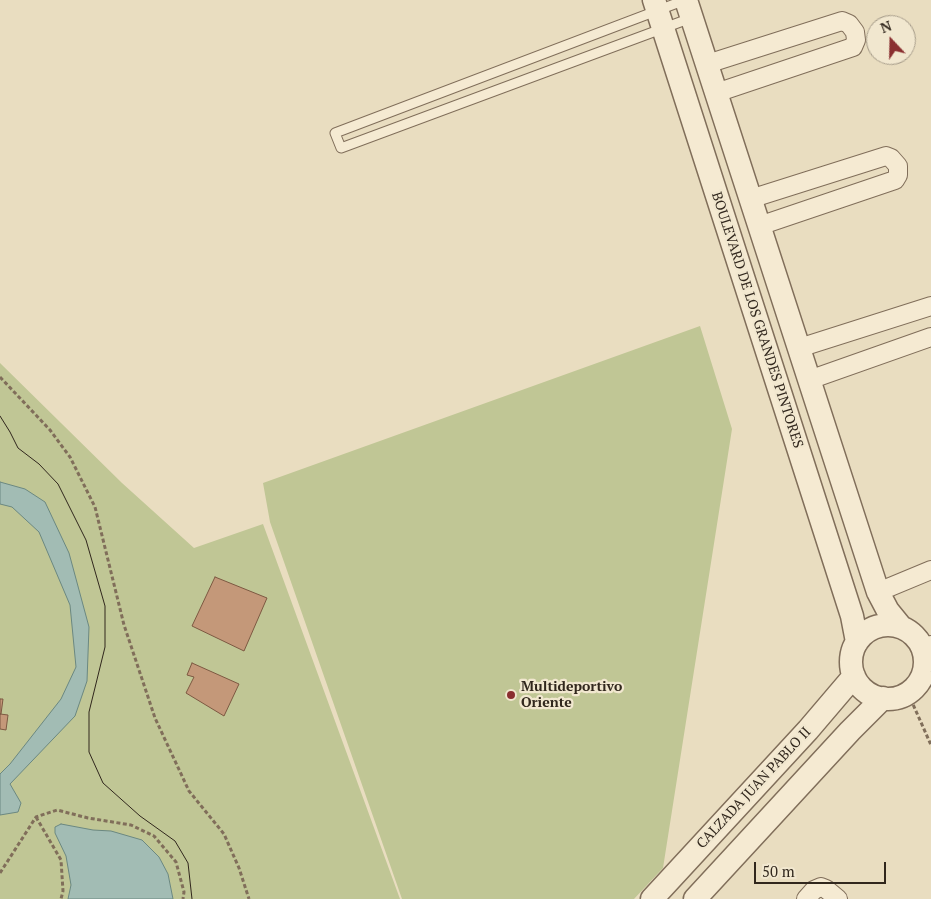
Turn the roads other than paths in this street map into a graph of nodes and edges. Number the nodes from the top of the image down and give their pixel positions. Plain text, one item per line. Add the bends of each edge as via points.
1 (688, 6) edge
2 (658, 12) edge
3 (707, 64) junction
4 (716, 93) junction
5 (750, 199) junction
6 (759, 226) junction
7 (931, 306) edge
8 (931, 337) edge
9 (799, 348) junction
10 (809, 380) junction
11 (931, 570) edge
12 (878, 592) junction
13 (901, 626) junction
14 (857, 642) junction
15 (927, 647) edge
16 (854, 676) junction
17 (883, 698) junction
18 (652, 899) edge
19 (695, 899) edge
20 (806, 899) edge
21 (838, 899) edge

1 - 2 lane
1 - 2 lane
1 - 3 street
2 - 2 lane via 335,133 341,148
2 - 14 street, BOULEVARD DE LOS GRANDES PINTORES via 852,616
3 - 4 street
3 - 4 street via 842,21 855,32 853,47
4 - 5 street
5 - 6 street
5 - 6 street via 886,156 898,166 895,180
6 - 9 street
7 - 9 street
8 - 10 street
9 - 10 street
10 - 12 street
11 - 12 street
12 - 13 street
13 - 14 street via 876,626
13 - 15 street
14 - 16 street via 851,662
15 - 17 street via 918,684 896,698
16 - 17 street via 866,691
16 - 18 street, CALZADA JUAN PABLO II
17 - 19 street
20 - 21 street via 821,887

